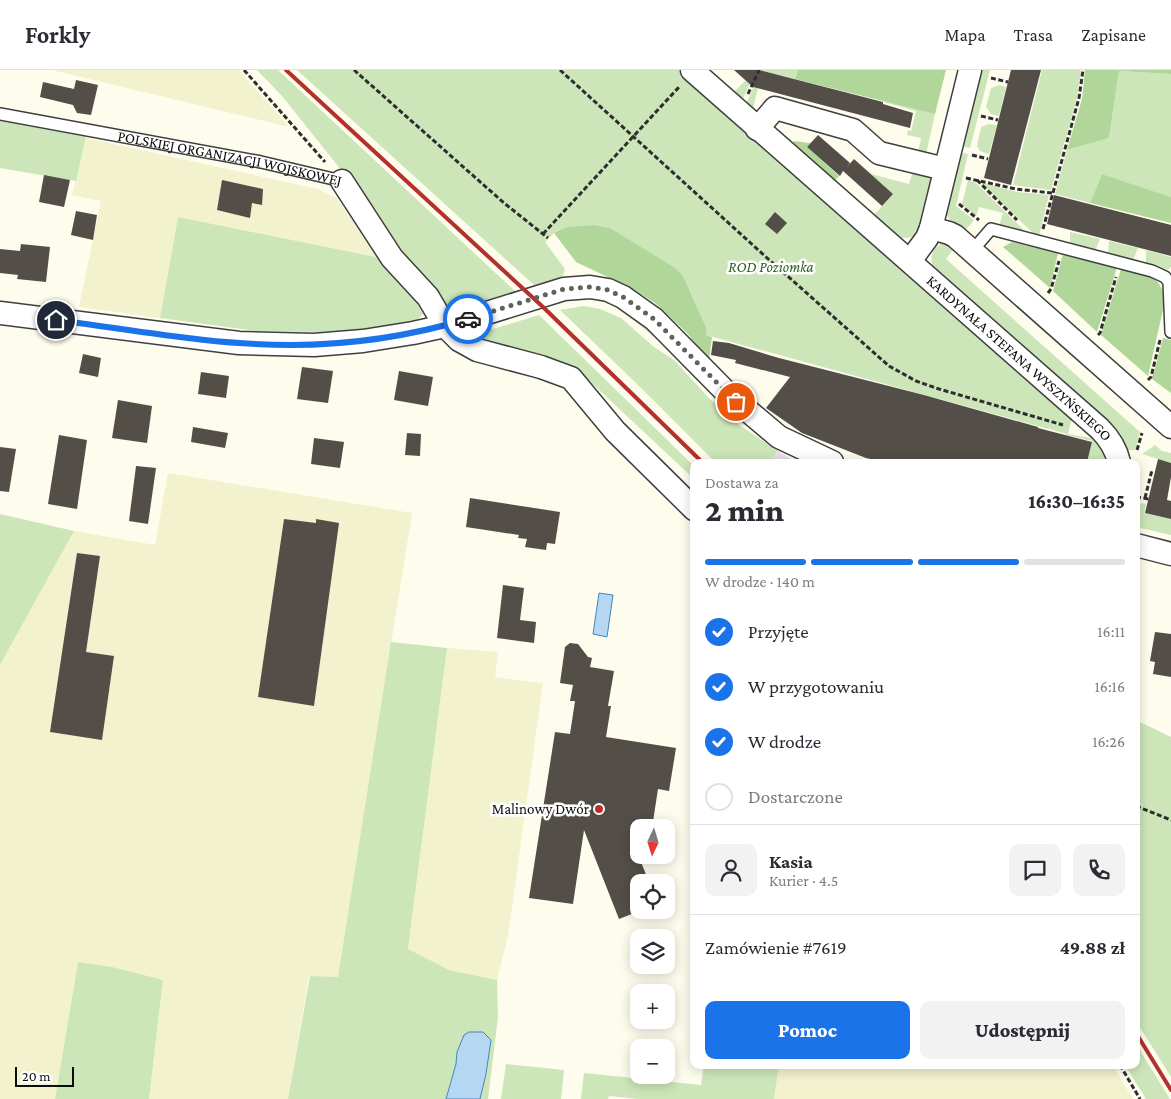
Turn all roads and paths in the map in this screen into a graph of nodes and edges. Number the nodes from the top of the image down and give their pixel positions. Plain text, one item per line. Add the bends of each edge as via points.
1 (244, 70) edge
2 (354, 70) edge
3 (560, 70) edge
4 (970, 70) edge
5 (993, 70) edge
6 (1083, 70) edge
7 (692, 71) edge
8 (1008, 82) dead end
9 (984, 107) dead end
10 (0, 114) edge
11 (982, 116) junction
12 (998, 120) dead end
13 (979, 125) dead end
14 (757, 129) junction
15 (634, 136) junction
16 (988, 159) dead end
17 (970, 162) dead end
18 (945, 169) junction
19 (968, 170) dead end
20 (966, 178) junction
21 (976, 180) junction
22 (342, 181) junction
23 (964, 186) dead end
24 (1052, 193) junction
25 (961, 196) dead end
26 (931, 228) junction
27 (991, 229) junction
28 (543, 234) junction
29 (548, 238) dead end
30 (1035, 240) junction
31 (1062, 247) junction
32 (972, 251) junction
33 (910, 261) junction
34 (1120, 262) junction
35 (1036, 308) junction
36 (0, 313) edge
37 (445, 326) junction
38 (1171, 330) edge
39 (1084, 351) junction
40 (1134, 395) junction
41 (1070, 427) dead end
42 (1171, 427) edge
43 (1142, 433) dead end
44 (1137, 450) dead end
45 (826, 459) edge
46 (1117, 459) edge
47 (1152, 470) dead end
48 (1140, 498) edge
49 (690, 505) edge
50 (1140, 546) edge
51 (1171, 554) edge
52 (1140, 808) edge
53 (1171, 820) edge
54 (1122, 1069) edge
55 (1140, 1099) edge

1 - 22 path
2 - 28 path
3 - 15 path
4 - 18 street
5 - 8 path via 991,78
6 - 24 path via 1079,98
7 - 14 street, KARDYNAŁA STEFANA WYSZYŃSKIEGO
7 - 15 path
9 - 11 path
10 - 22 lane, POLSKIEJ ORGANIZACJI WOJSKOWEJ via 261,162
11 - 12 path
11 - 13 path
14 - 18 street via 775,108 853,130 879,153
14 - 33 street, KARDYNAŁA STEFANA WYSZYŃSKIEGO
15 - 28 path
15 - 41 path via 889,366 947,391
16 - 17 path via 972,154
18 - 26 street
19 - 20 path
20 - 21 path
20 - 23 path
21 - 24 path
21 - 30 path
22 - 37 street, POLSKIEJ ORGANIZACJI WOJSKOWEJ via 392,258 428,297
24 - 30 path
25 - 27 path via 959,204
26 - 32 street via 949,233
26 - 33 street
27 - 30 lane
27 - 32 lane
28 - 29 path
30 - 31 lane
31 - 34 lane
31 - 35 path via 1051,289
32 - 35 street
33 - 46 street, KARDYNAŁA STEFANA WYSZYŃSKIEGO via 1100,429 1109,438
34 - 38 lane via 1159,274 1169,282
34 - 39 path via 1100,333
35 - 39 street
36 - 37 street via 205,340 276,345 364,341
37 - 45 street via 564,289 590,287 608,290 654,319 745,410 779,437
37 - 49 street, POLSKIEJ ORGANIZACJI WOJSKOWEJ via 476,350 571,378 615,431
38 - 40 path via 1161,337 1151,377
39 - 40 street
40 - 42 street
43 - 44 path
47 - 48 path via 1147,499
50 - 51 street
52 - 53 path
54 - 55 path

